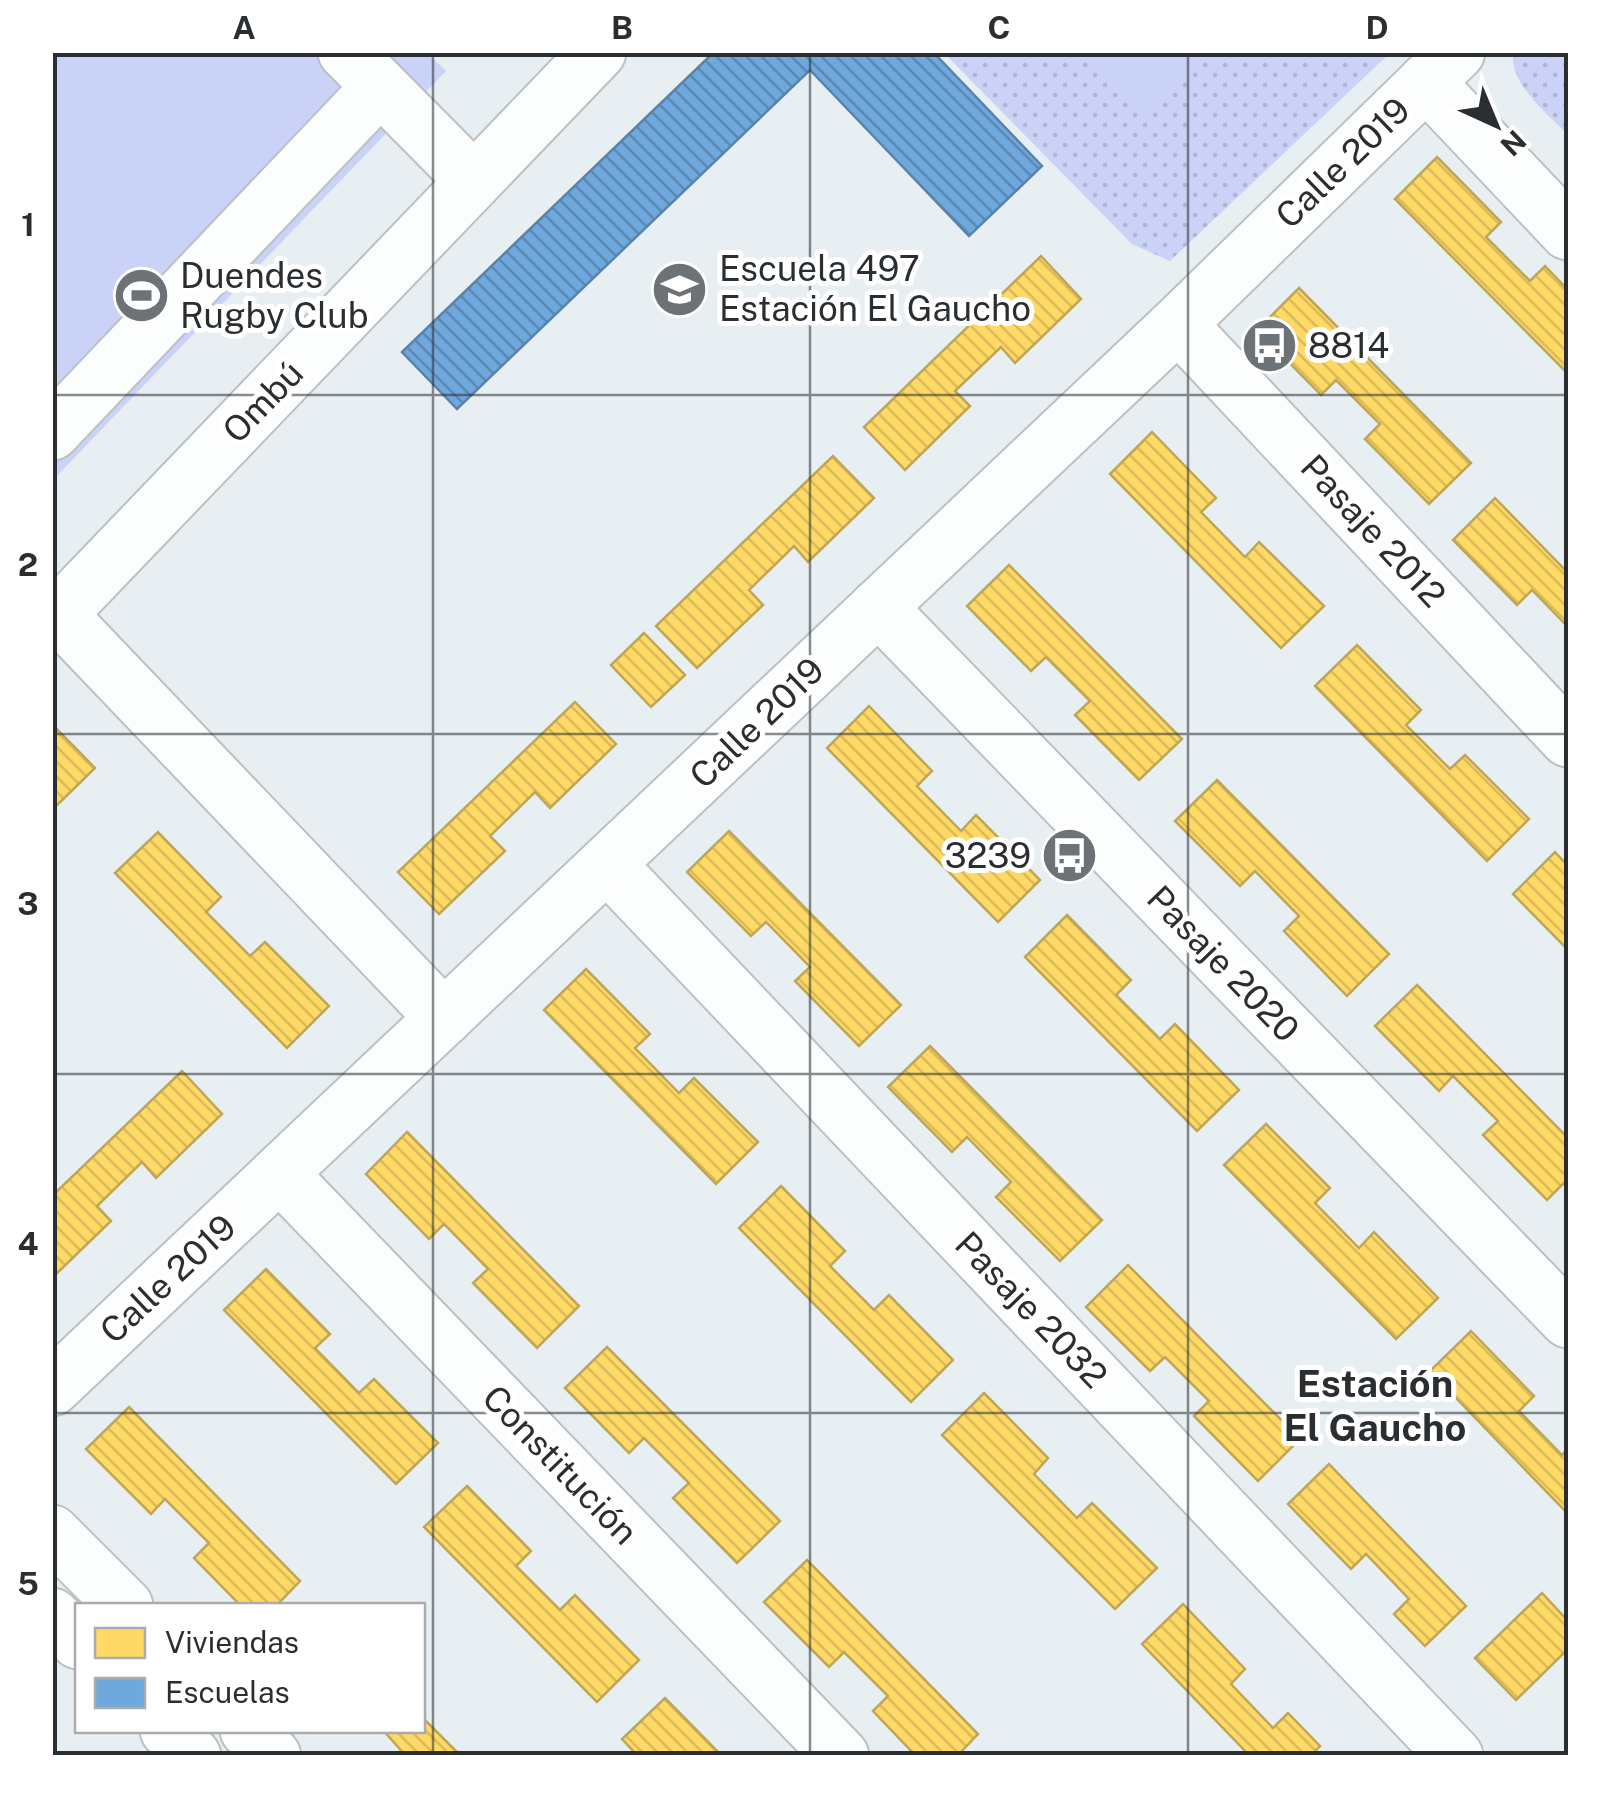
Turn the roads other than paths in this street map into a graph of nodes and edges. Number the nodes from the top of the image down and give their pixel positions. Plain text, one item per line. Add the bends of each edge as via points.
1 (598, 52) edge
2 (1441, 67) edge
3 (363, 70) edge
4 (474, 182) junction
5 (1568, 232) edge
6 (1178, 324) junction
7 (52, 432) edge
8 (878, 608) junction
9 (56, 618) edge
10 (1568, 738) edge
11 (608, 864) junction
12 (444, 1018) junction
13 (280, 1174) junction
14 (1568, 1320) edge
15 (52, 1388) edge
16 (52, 1532) edge
17 (122, 1603) edge
18 (52, 1616) edge
19 (75, 1638) edge
20 (171, 1733) edge
21 (251, 1733) edge
22 (193, 1756) edge
23 (273, 1756) edge
24 (841, 1756) edge
25 (1455, 1756) edge

1 - 4 street, Ombú
2 - 5 street
2 - 6 street, Calle 2019
3 - 4 street
3 - 7 street
4 - 9 street, Ombú
6 - 8 street, Calle 2019
6 - 10 street, Pasaje 2012
8 - 11 street, Calle 2019
8 - 14 street, Pasaje 2020
9 - 12 street
11 - 12 street, Calle 2019
11 - 25 street, Pasaje 2032
12 - 13 street, Calle 2019
13 - 15 street, Calle 2019
13 - 24 street, Constitución
16 - 17 street
18 - 19 street
20 - 22 street
21 - 23 street

